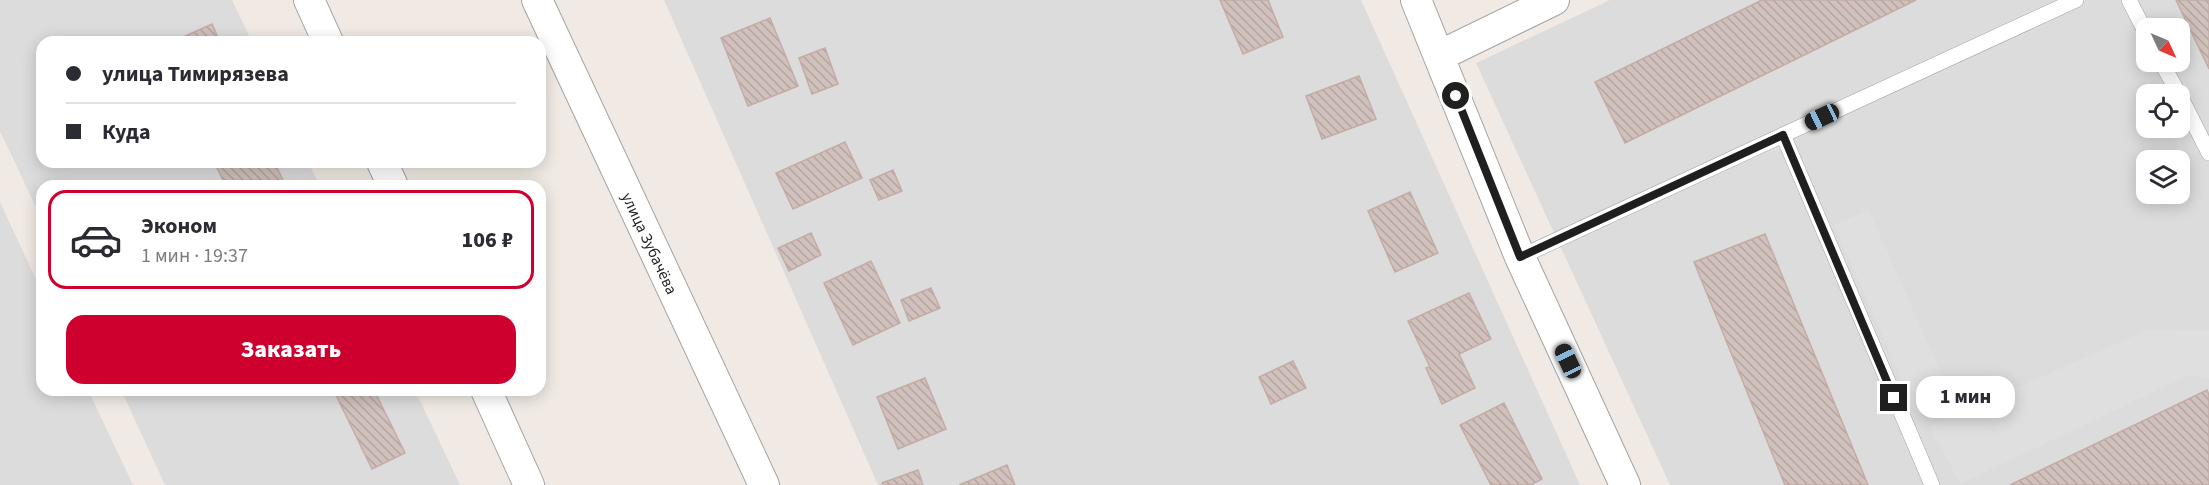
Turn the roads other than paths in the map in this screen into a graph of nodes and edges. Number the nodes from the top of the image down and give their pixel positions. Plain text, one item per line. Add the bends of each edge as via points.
1 (309, 0) edge
2 (537, 0) edge
3 (1416, 0) edge
4 (1554, 0) edge
5 (2076, 0) edge
6 (2129, 0) edge
7 (2138, 18) edge
8 (325, 36) edge
9 (1439, 56) junction
10 (2190, 116) edge
11 (1783, 135) junction
12 (2209, 153) edge
13 (1520, 257) junction
14 (489, 396) edge
15 (530, 485) edge
16 (764, 485) edge
17 (1625, 485) edge
18 (1932, 485) edge

1 - 8 street
2 - 16 street, улица Зубачёва
3 - 9 street
4 - 9 street
5 - 11 lane
6 - 7 lane
9 - 13 street
10 - 12 lane
11 - 13 lane
11 - 18 lane
13 - 17 street
14 - 15 street

